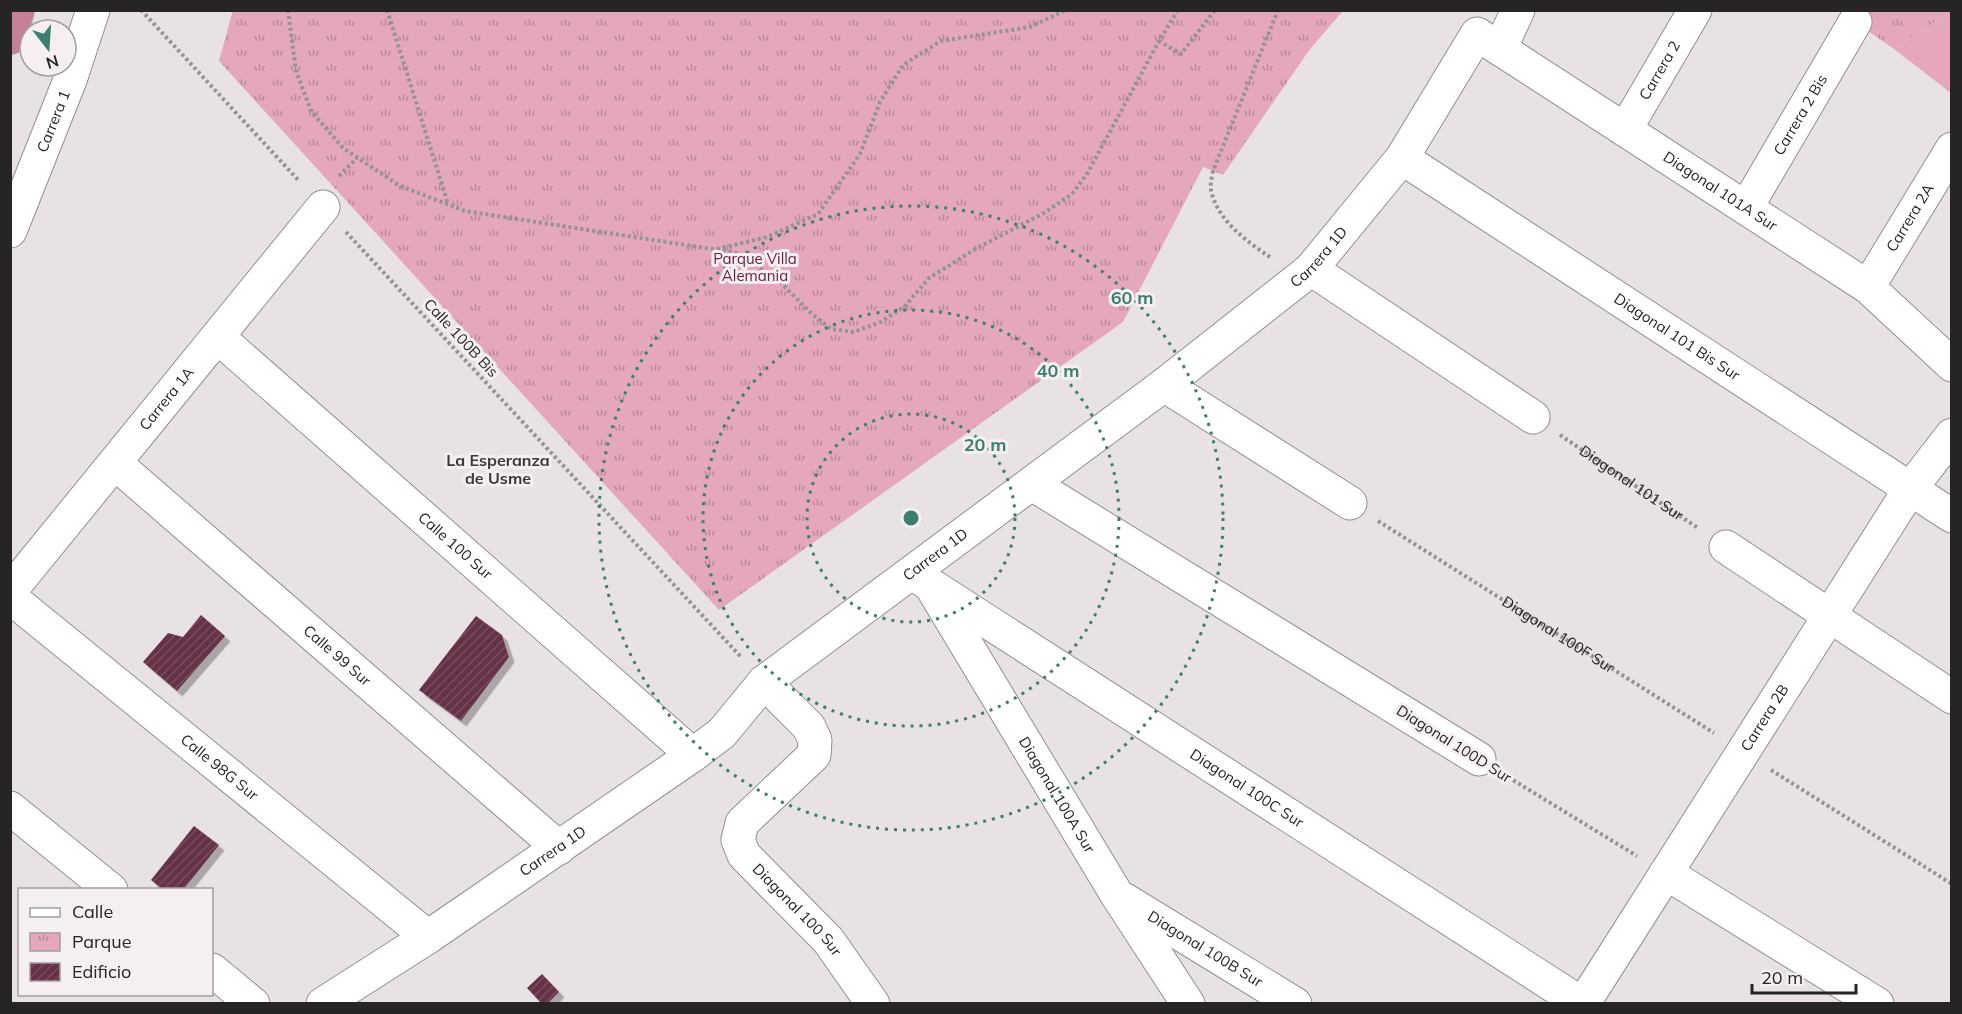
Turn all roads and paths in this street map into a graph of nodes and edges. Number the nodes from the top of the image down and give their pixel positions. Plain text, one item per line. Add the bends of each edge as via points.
1 (18, 10) edge
2 (93, 10) edge
3 (141, 10) edge
4 (288, 10) edge
5 (387, 10) edge
6 (1066, 10) edge
7 (1178, 10) edge
8 (1215, 10) edge
9 (1278, 10) edge
10 (1518, 10) edge
11 (1695, 10) edge
12 (1855, 22) dead end
13 (10, 38) edge
14 (1159, 41) junction
15 (1488, 42) junction
16 (1625, 130) junction
17 (1952, 149) edge
18 (1402, 158) junction
19 (448, 205) junction
20 (323, 207) junction
21 (1746, 208) junction
22 (10, 231) edge
23 (714, 250) junction
24 (1306, 274) junction
25 (1868, 287) junction
26 (218, 337) junction
27 (1952, 365) edge
28 (1164, 385) junction
29 (1533, 417) joint
30 (1952, 435) edge
31 (115, 463) junction
32 (1032, 484) junction
33 (1910, 489) junction
34 (1350, 503) joint
35 (1952, 516) edge
36 (1726, 547) joint
37 (921, 580) junction
38 (10, 591) edge
39 (10, 597) edge
40 (1830, 616) junction
41 (764, 681) junction
42 (1952, 697) edge
43 (1743, 752) junction
44 (693, 755) junction
45 (1479, 759) joint
46 (10, 808) edge
47 (559, 848) junction
48 (1666, 873) junction
49 (1952, 884) edge
50 (109, 888) edge
51 (1117, 895) junction
52 (428, 937) junction
53 (213, 971) edge
54 (253, 1004) edge
55 (323, 1004) edge
56 (873, 1004) edge
57 (1188, 1004) edge
58 (1295, 1004) edge
59 (1582, 1004) edge
60 (1877, 1004) edge

1 - 13 highway
2 - 22 street, Carrera 1 via 70,80
3 - 20 path, Calle 100B Bis
4 - 19 path via 296,71 311,111 343,148 400,186
5 - 19 path
6 - 23 path via 1030,27 941,41 903,65 880,102 861,154 818,214 767,237
7 - 14 path
8 - 14 path via 1181,54
9 - 24 path via 1213,171 1211,188 1218,208 1243,238
10 - 15 street, Carrera 1D
11 - 16 street, Carrera 2
12 - 21 street, Carrera 2 Bis
14 - 23 path via 1088,174 1072,194 929,278 905,306 880,322 854,332 831,329 780,282 738,254
15 - 16 street, Diagonal 101A Sur
15 - 18 street, Carrera 1D
16 - 21 street, Diagonal 101A Sur
17 - 25 street, Carrera 2A
18 - 24 street, Carrera 1D
18 - 33 street, Diagonal 101 Bis Sur
19 - 23 path via 465,212
20 - 26 street, Carrera 1A
20 - 41 path, Calle 100B Bis
21 - 25 street, Diagonal 101A Sur
24 - 28 street, Carrera 1D
24 - 29 street
25 - 27 street, Diagonal 101A Sur
26 - 31 street, Carrera 1A
26 - 44 street, Calle 100 Sur
28 - 32 street, Carrera 1D
28 - 34 street
29 - 36 path, Diagonal 101 Sur
30 - 33 street, Carrera 2B
31 - 38 street, Carrera 1A
31 - 47 street, Calle 99 Sur
32 - 37 street, Carrera 1D
32 - 45 street, Diagonal 100D Sur
33 - 35 street, Diagonal 101 Bis Sur
33 - 40 street, Carrera 2B
34 - 43 path, Diagonal 100F Sur
36 - 40 street
37 - 41 street, Carrera 1D
37 - 51 street, Diagonal 100A Sur
37 - 59 street, Diagonal 100C Sur
39 - 52 street, Calle 98G Sur
40 - 42 street
40 - 43 street, Carrera 2B
41 - 44 street, Carrera 1D via 722,733
41 - 56 street, Diagonal 100 Sur via 809,727 815,740 814,755 742,823 738,840 744,855 828,940
43 - 48 street, Carrera 2B
43 - 49 path, Diagonal 100F Sur
44 - 47 street, Carrera 1D
45 - 48 path, Diagonal 100D Sur
46 - 50 street
47 - 52 street, Carrera 1D
48 - 59 street, Carrera 2B
48 - 60 street
51 - 57 street, Diagonal 100A Sur
51 - 58 street, Diagonal 100B Sur
52 - 55 street, Carrera 1D
53 - 54 street

